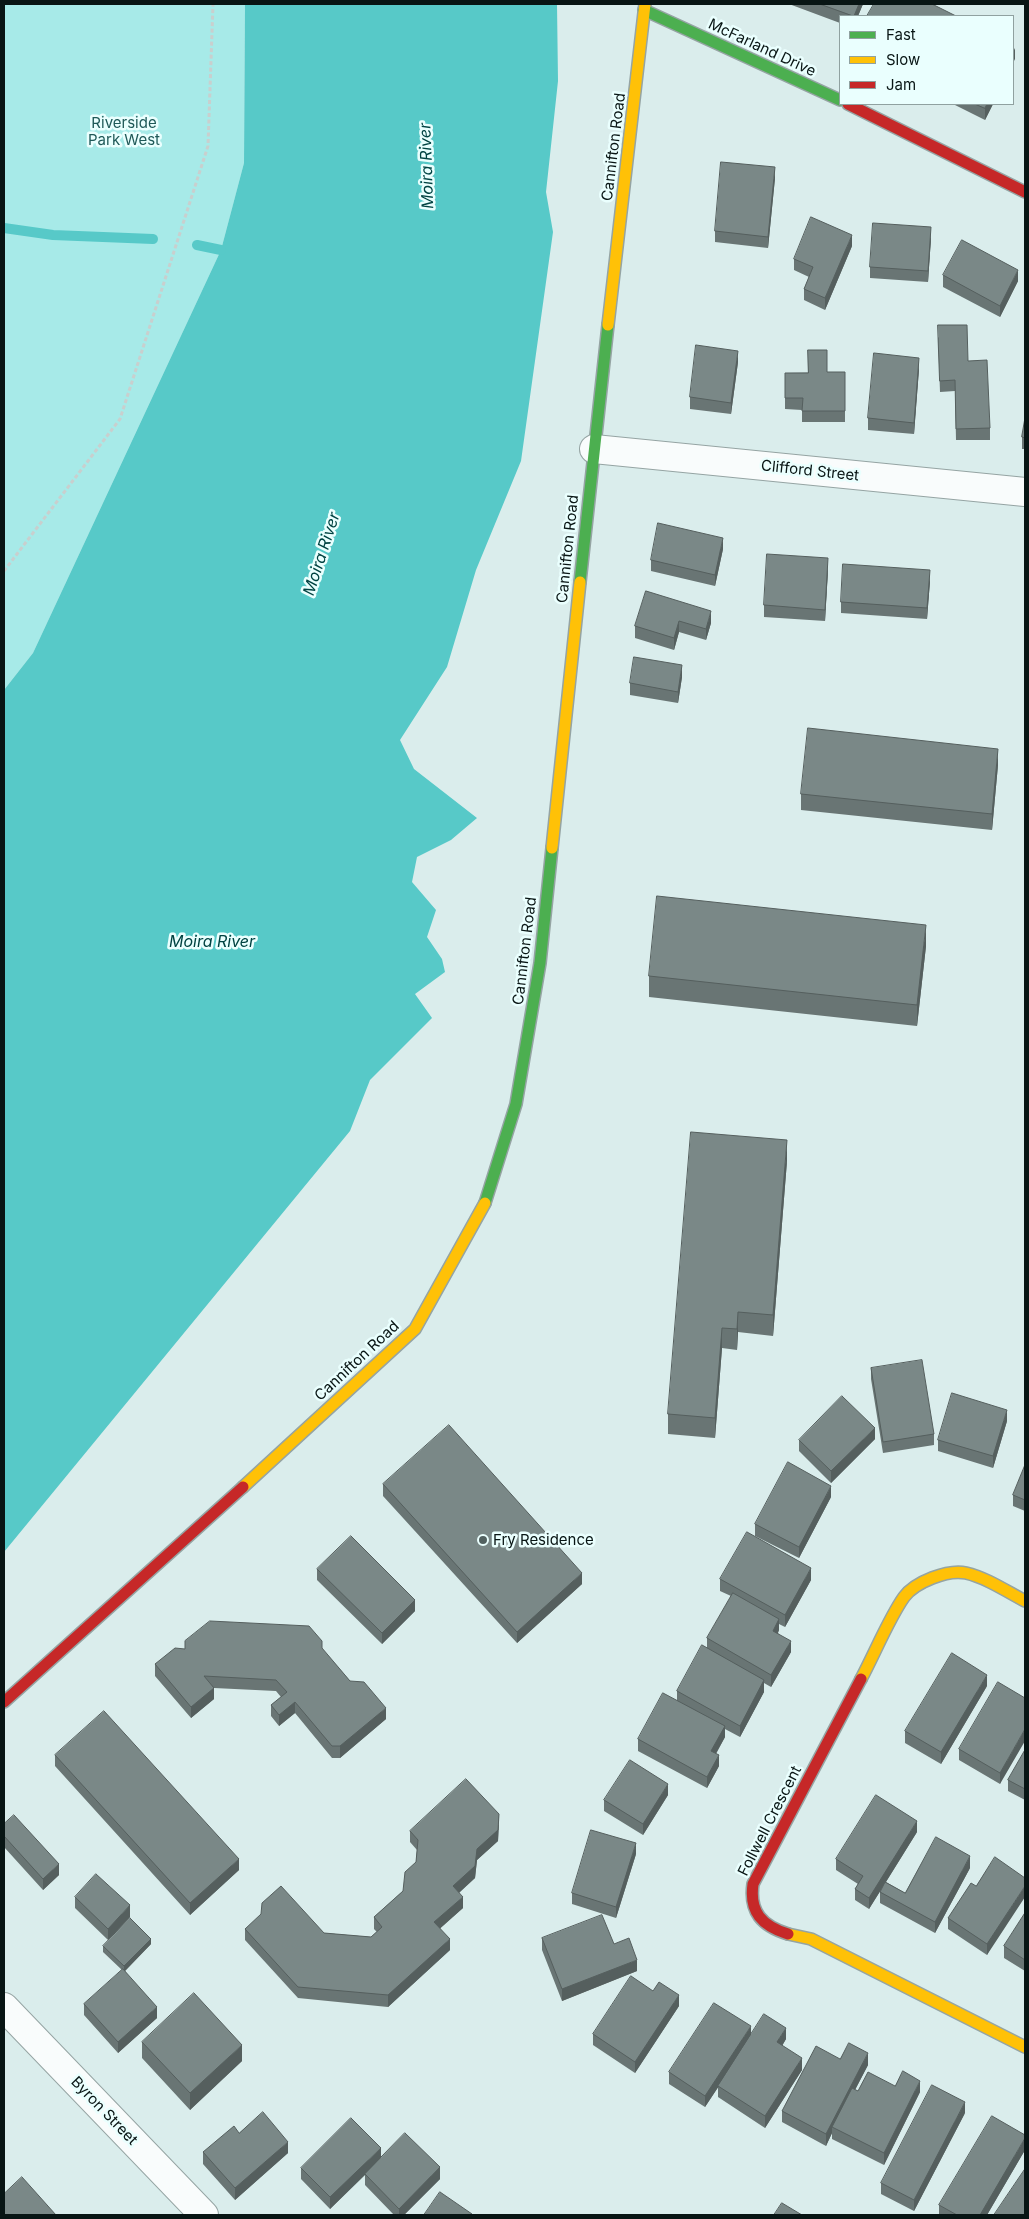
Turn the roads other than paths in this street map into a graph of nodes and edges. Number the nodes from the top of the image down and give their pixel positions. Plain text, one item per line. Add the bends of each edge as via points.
1 (645, 7) edge
2 (839, 100) edge
3 (850, 105) edge
4 (1025, 192) edge
5 (594, 449) junction
6 (1025, 492) edge
7 (1025, 1601) edge
8 (4, 1702) edge
9 (4, 2006) edge
10 (1025, 2047) edge
11 (204, 2215) edge

1 - 2 main road, McFarland Drive
1 - 5 main road, Cannifton Road
3 - 4 main road
5 - 6 street, Clifford Street
5 - 8 main road, Cannifton Road via 540,963 516,1104 485,1203 415,1328 83,1634
7 - 10 main road, Follwell Crescent via 964,1571 945,1572 924,1581 905,1596 752,1884 752,1904 759,1916 778,1932 811,1939
9 - 11 street, Byron Street

